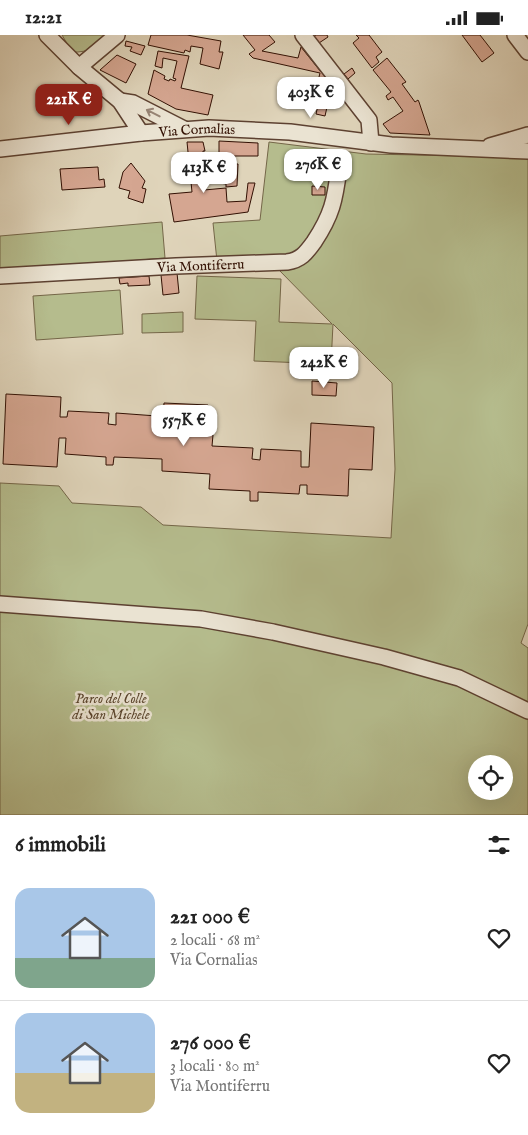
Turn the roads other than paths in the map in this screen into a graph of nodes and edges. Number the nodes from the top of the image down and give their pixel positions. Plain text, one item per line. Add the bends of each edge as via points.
1 (47, 35) edge
2 (118, 35) edge
3 (303, 35) edge
4 (515, 35) edge
5 (528, 52) edge
6 (79, 67) junction
7 (120, 101) junction
8 (184, 129) junction
9 (528, 129) edge
10 (141, 133) junction
11 (522, 137) edge
12 (371, 143) junction
13 (0, 149) edge
14 (482, 149) junction
15 (528, 151) edge
16 (339, 168) dead end
17 (0, 277) edge
18 (0, 604) edge
19 (528, 711) edge

1 - 6 street
2 - 6 street
3 - 12 street via 369,120
4 - 5 street
6 - 7 street
8 -> 7 street via 133,103
7 - 10 street
8 - 10 street, Via Cornalias
8 - 12 street, Via Cornalias via 290,132
9 - 11 street
10 - 13 street, Via Cornalias
11 - 14 street, Via Cornalias
12 - 14 street, Via Cornalias
14 - 15 street, Via Cornalias
16 - 17 street, Via Montiferru via 333,205 326,224 308,251 296,261
18 - 19 street via 201,619 273,632 384,657 459,679

